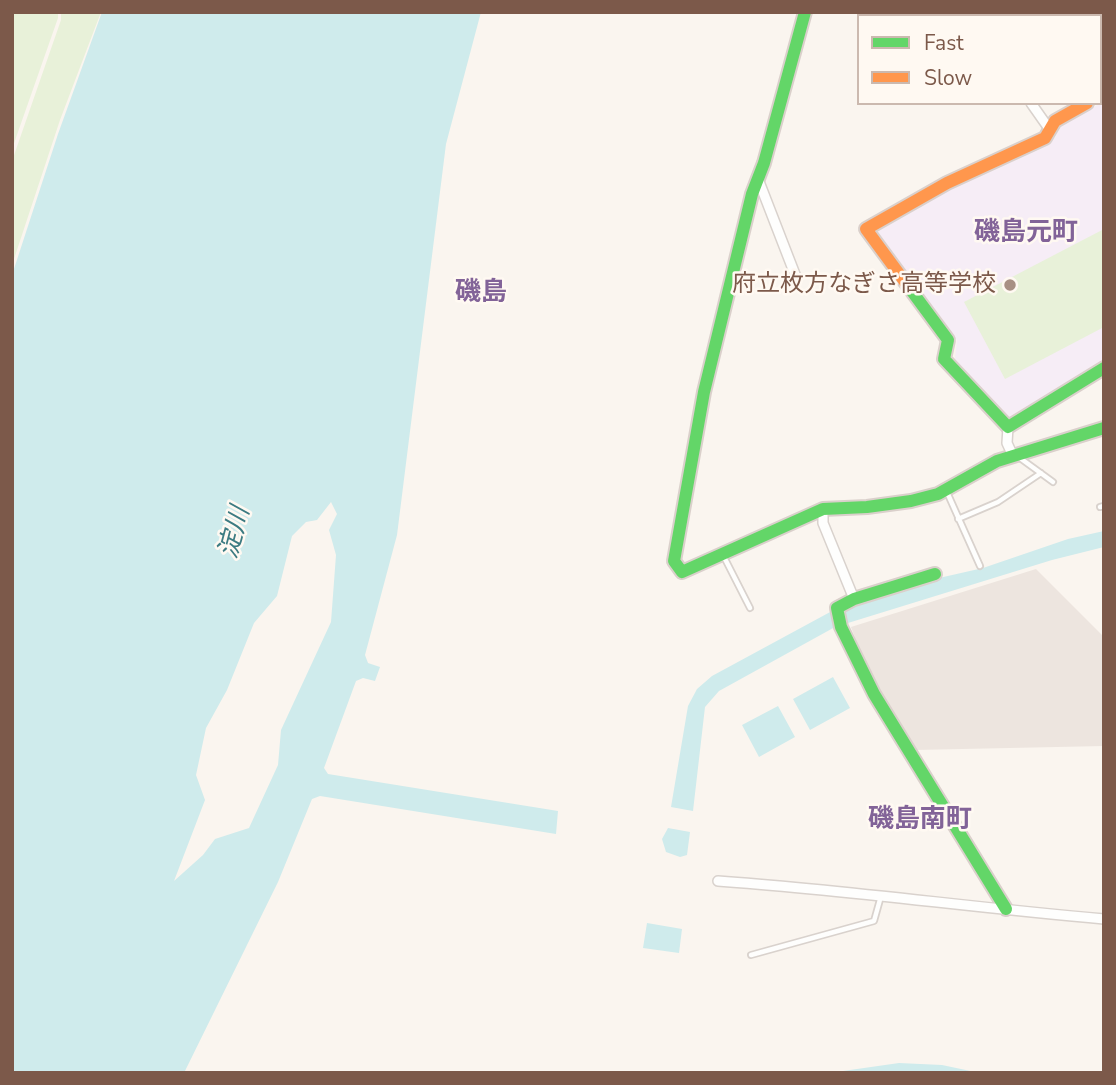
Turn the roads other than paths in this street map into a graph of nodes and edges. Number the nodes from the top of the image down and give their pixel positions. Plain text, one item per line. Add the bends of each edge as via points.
1 (805, 12) edge
2 (1032, 105) edge
3 (1083, 105) edge
4 (1050, 130) junction
5 (758, 179) junction
6 (796, 277) dead end
7 (1104, 368) edge
8 (1008, 427) junction
9 (1104, 428) edge
10 (1015, 456) junction
11 (1041, 473) junction
12 (1053, 482) dead end
13 (945, 489) junction
14 (823, 509) junction
15 (958, 519) junction
16 (722, 554) junction
17 (979, 566) dead end
18 (934, 574) dead end
19 (854, 599) junction
20 (750, 608) dead end
21 (718, 881) dead end
22 (881, 895) junction
23 (1006, 909) junction
24 (1104, 919) edge
25 (751, 955) dead end

1 - 5 street
2 - 4 street
3 - 4 street via 1055,121
4 - 8 street via 1045,138 947,183 866,229 948,340 944,359
5 - 6 street
5 - 16 street via 704,392 674,561 682,572
7 - 8 street
8 - 10 street via 1007,443
9 - 10 street
10 - 11 lane
10 - 13 street
11 - 12 lane
11 - 15 lane via 998,502
13 - 14 street via 911,501
13 - 15 lane
14 - 16 street
14 - 19 street via 823,523
15 - 17 lane
16 - 20 lane
18 - 19 street
19 - 23 street via 837,608 841,627 874,694
21 - 22 street
22 - 23 street
22 - 25 lane via 874,921
23 - 24 street

